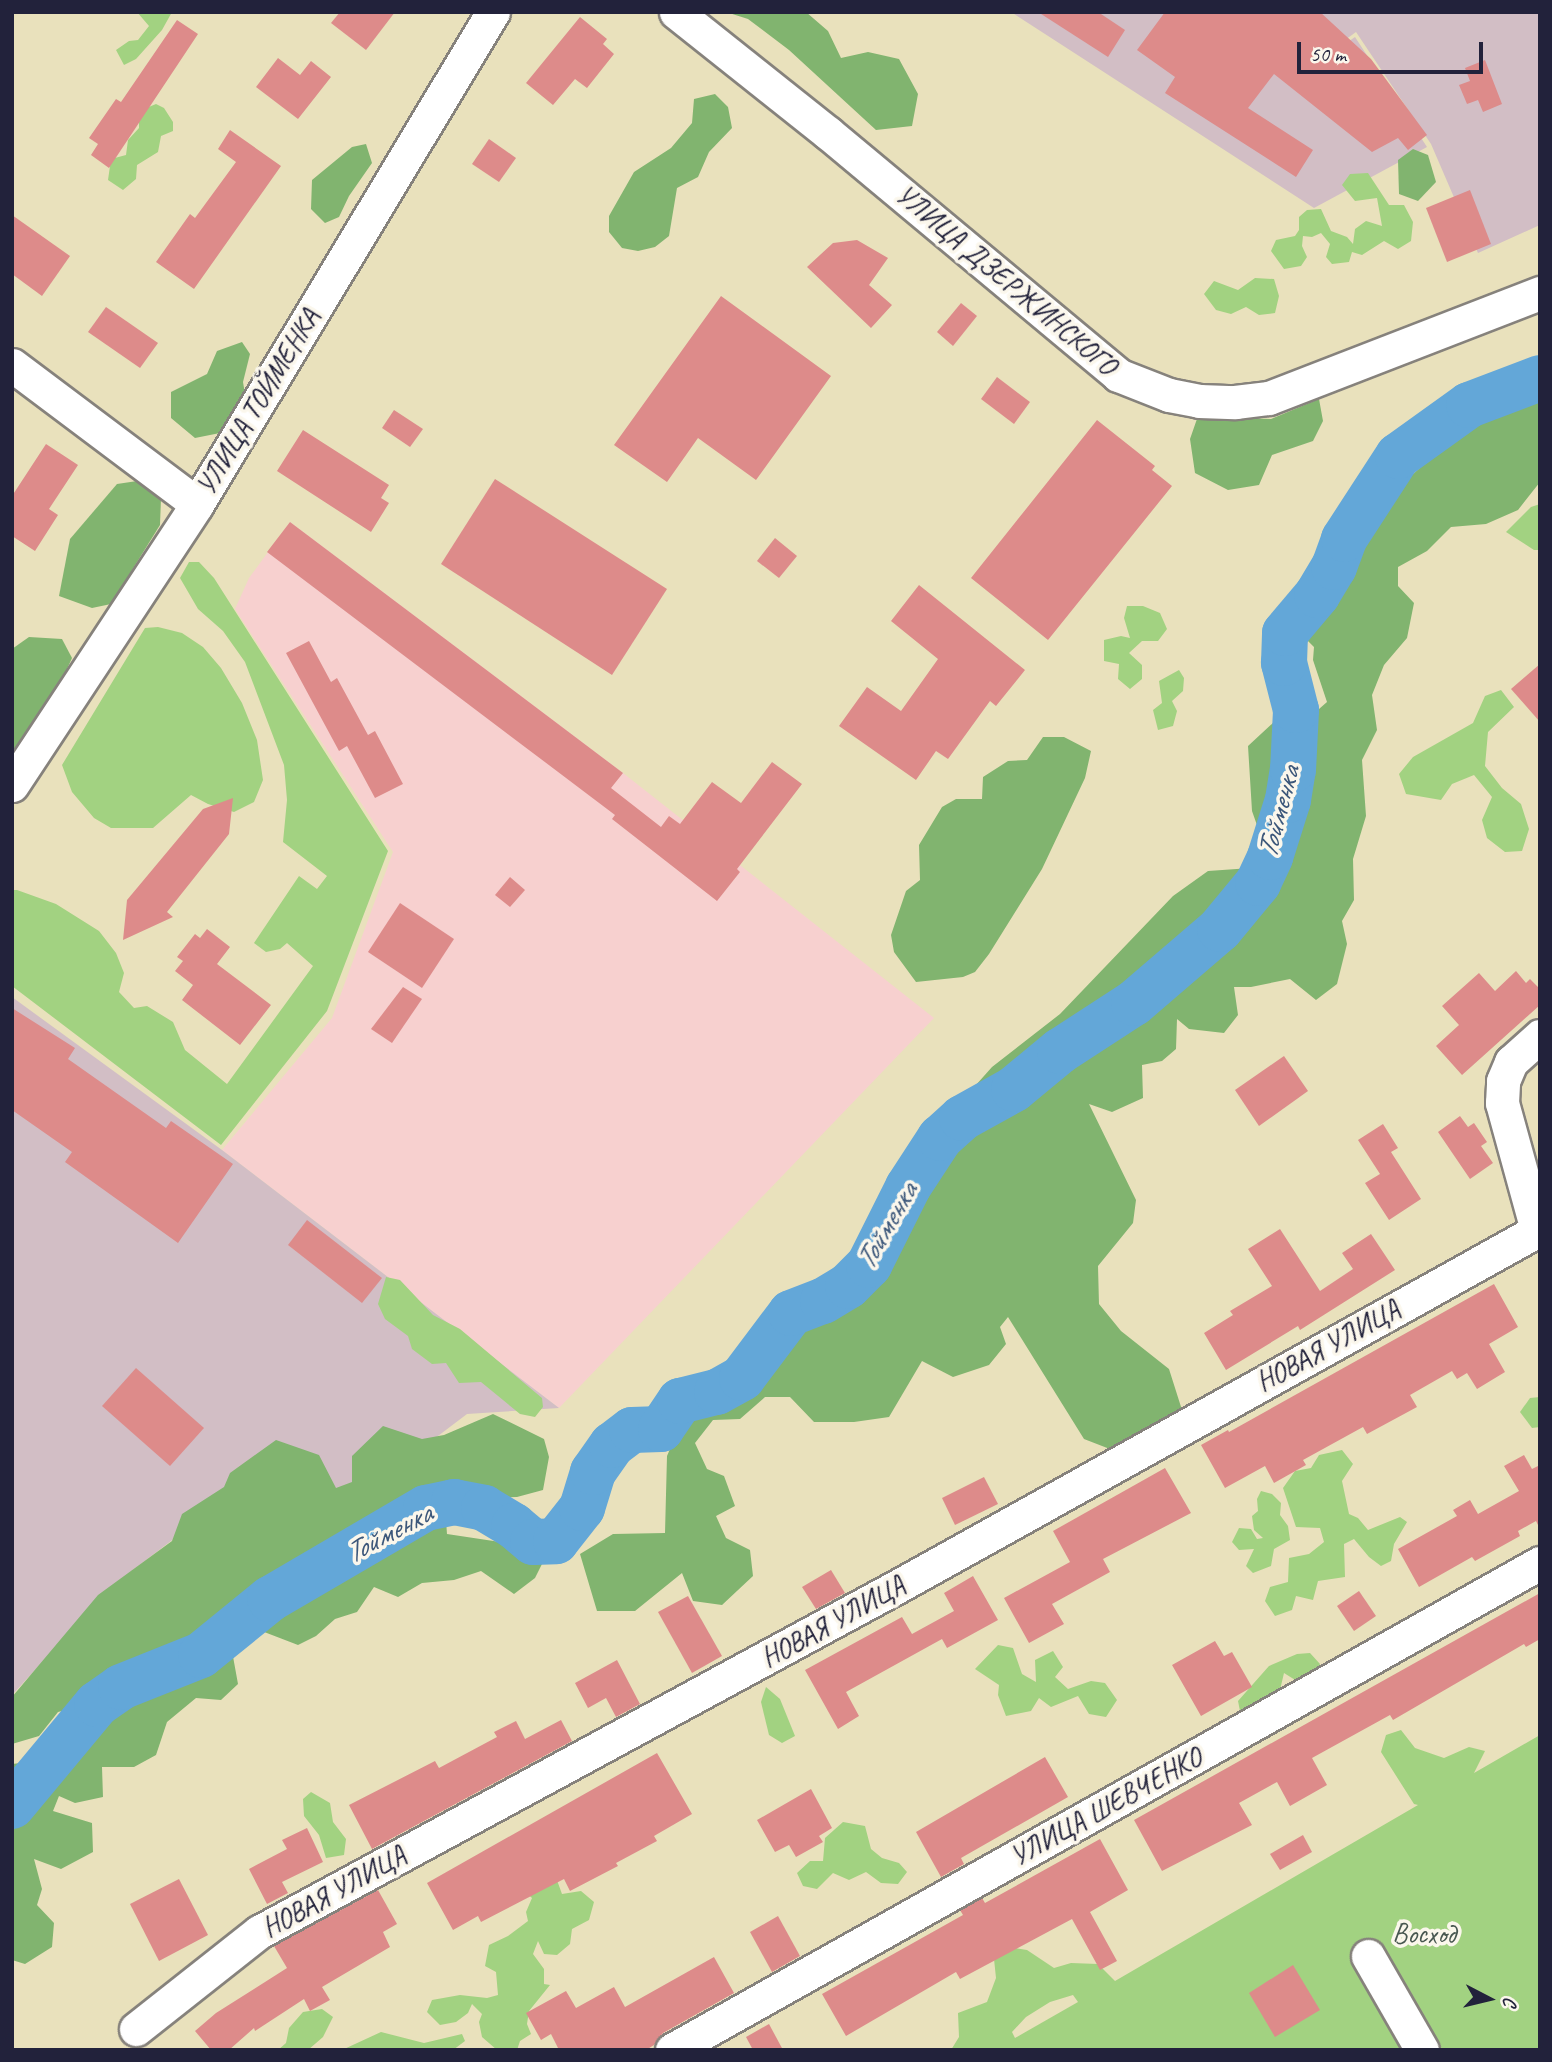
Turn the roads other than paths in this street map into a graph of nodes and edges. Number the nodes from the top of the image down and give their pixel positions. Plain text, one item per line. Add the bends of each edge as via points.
1 (493, 12) edge
2 (676, 12) edge
3 (1540, 293) edge
4 (12, 365) edge
5 (197, 504) junction
6 (12, 785) edge
7 (1540, 1036) edge
8 (1539, 1230) edge
9 (1540, 1563) edge
10 (1368, 1956) dead end
11 (136, 2029) dead end
12 (672, 2050) edge
13 (1422, 2050) edge

1 - 5 street, УЛИЦА ТОЙМЕНКА
2 - 3 street, УЛИЦА ДЗЕРЖИНСКОГО via 1118,375 1169,395 1199,401 1269,398
4 - 5 street
5 - 6 street, УЛИЦА ТОЙМЕНКА
7 - 8 street via 1511,1062 1503,1081 1502,1103
8 - 11 street, НОВАЯ УЛИЦА via 888,1592 259,1932
9 - 12 street, УЛИЦА ШЕВЧЕНКО
10 - 13 street

